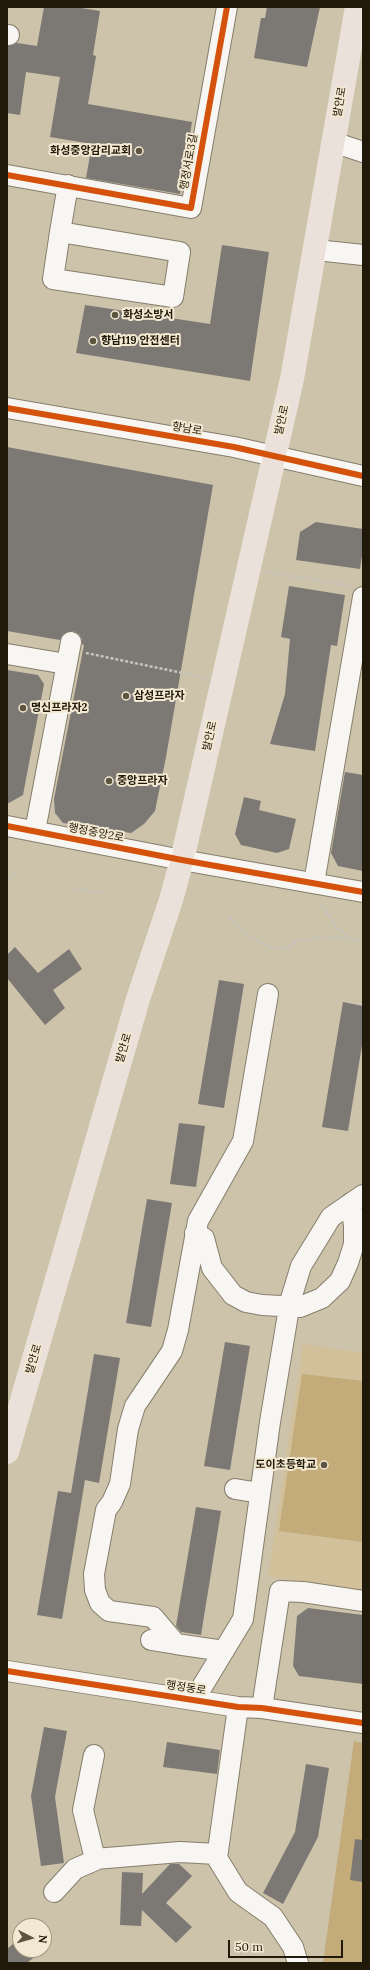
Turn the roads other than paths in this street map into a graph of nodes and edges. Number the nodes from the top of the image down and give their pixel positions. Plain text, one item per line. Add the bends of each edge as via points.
1 (227, 7) edge
2 (357, 7) edge
3 (333, 142) junction
4 (363, 152) edge
5 (7, 175) edge
6 (68, 185) junction
7 (60, 232) junction
8 (316, 250) junction
9 (363, 255) edge
10 (7, 408) edge
11 (274, 456) junction
12 (363, 476) edge
13 (359, 592) edge
14 (7, 654) edge
15 (7, 826) edge
16 (35, 831) junction
17 (182, 860) junction
18 (314, 883) junction
19 (363, 892) edge
20 (268, 994) dead end
21 (357, 1199) edge
22 (195, 1233) junction
23 (289, 1307) junction
24 (7, 1452) edge
25 (235, 1489) dead end
26 (260, 1492) junction
27 (363, 1601) edge
28 (150, 1640) dead end
29 (176, 1644) junction
30 (224, 1651) junction
31 (7, 1671) edge
32 (194, 1700) junction
33 (238, 1707) junction
34 (262, 1708) junction
35 (363, 1723) edge
36 (94, 1755) dead end
37 (217, 1854) junction
38 (98, 1859) junction
39 (54, 1892) dead end
40 (298, 1963) edge

1 - 6 street, 행정서로3길 via 191,208
2 - 3 main road, 발안로
3 - 4 street
3 - 8 main road, 발안로
5 - 6 street, 행정서로3길
6 - 7 street
7 - 7 street via 53,279 173,297 180,252
8 - 9 street
8 - 11 main road, 발안로 via 292,379
10 - 11 street, 향남로
11 - 12 street, 향남로
11 - 17 main road, 발안로
13 - 18 street
14 - 16 street via 69,652 59,739
15 - 16 street, 행정중앙2로
16 - 17 street, 행정중앙2로
17 - 18 street, 행정중앙2로
17 - 24 main road, 발안로 via 138,999
18 - 19 street, 행정중앙2로
20 - 22 street via 243,1140 208,1200
21 - 23 street via 331,1217 316,1239 301,1266
21 - 23 street via 354,1244 340,1281 322,1298 300,1307
22 - 23 street via 204,1238 212,1268 233,1295 246,1302
22 - 29 street via 172,1351 135,1406 128,1429 120,1484 106,1510 94,1574 95,1590 100,1603 109,1611 153,1617
23 - 26 street
25 - 26 street
26 - 30 street via 243,1620
27 - 34 street via 280,1591
28 - 29 street
29 - 30 street
30 - 32 street
31 - 32 street, 행정동로
32 - 33 street, 행정동로
33 - 34 street, 행정동로
33 - 37 street
34 - 35 street, 행정동로
36 - 38 street via 83,1810 94,1859
37 - 38 street via 180,1852
37 - 40 street via 238,1892 273,1917 293,1947
38 - 39 street via 75,1869

